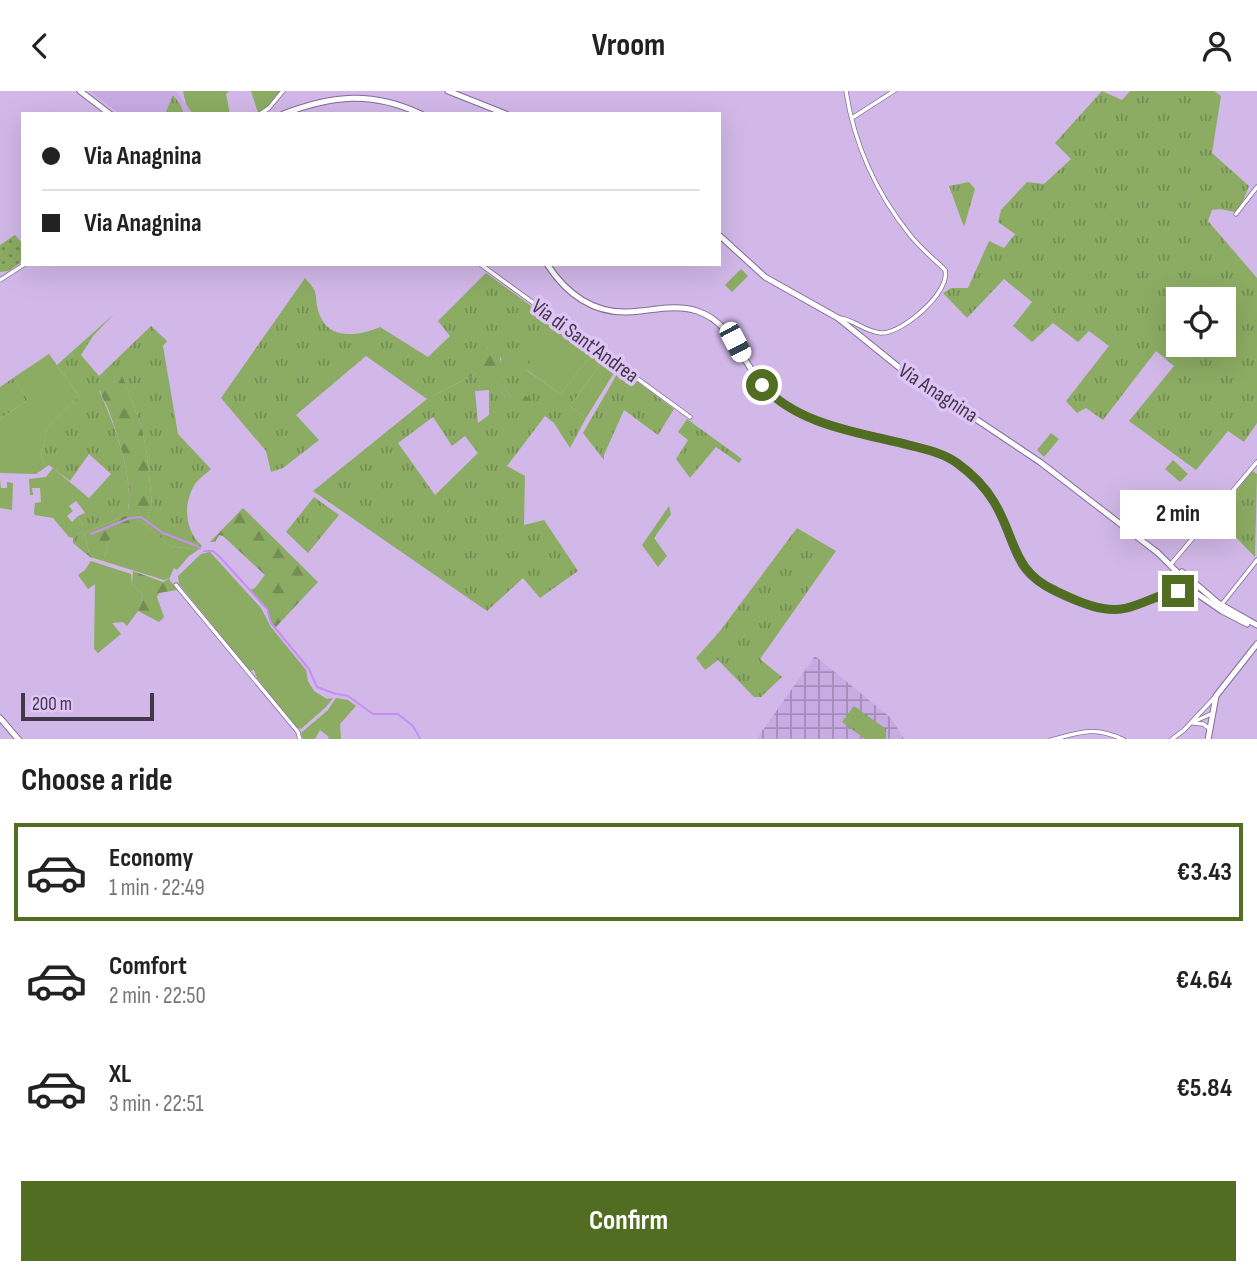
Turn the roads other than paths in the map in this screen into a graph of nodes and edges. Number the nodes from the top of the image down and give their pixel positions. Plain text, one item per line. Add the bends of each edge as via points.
1 (80, 91) edge
2 (283, 91) edge
3 (447, 91) edge
4 (846, 91) edge
5 (894, 91) edge
6 (107, 112) edge
7 (266, 112) edge
8 (288, 112) edge
9 (417, 112) edge
10 (501, 112) edge
11 (852, 118) junction
12 (1257, 187) edge
13 (1236, 214) dead end
14 (721, 237) edge
15 (22, 266) edge
16 (483, 266) edge
17 (549, 266) edge
18 (0, 278) edge
19 (838, 318) junction
20 (690, 417) dead end
21 (1257, 462) edge
22 (1157, 552) junction
23 (1257, 560) edge
24 (1171, 564) junction
25 (176, 585) dead end
26 (1162, 594) junction
27 (1220, 605) junction
28 (1257, 626) edge
29 (1257, 644) edge
30 (1216, 697) junction
31 (1205, 708) junction
32 (1211, 714) junction
33 (0, 718) edge
34 (1191, 723) junction
35 (1210, 729) junction
36 (18, 739) edge
37 (300, 739) edge
38 (1056, 739) edge
39 (1121, 739) edge
40 (1172, 739) edge
41 (1208, 739) edge

1 - 6 main road
2 - 7 street
3 - 10 main road
4 - 11 street
5 - 11 street
8 - 9 main road via 344,97 385,100
11 - 19 street via 879,190 911,237 947,276 940,291 895,331 875,333
12 - 13 street
14 - 19 main road, Via Anagnina via 765,277
15 - 18 street
16 - 20 street, Via di Sant'Andrea
17 - 26 main road, Via Anagnina via 572,294 603,310 623,313 681,308 711,317 729,334 764,388 804,416 952,460 990,496 1022,564 1044,586 1108,609 1126,608
19 - 22 main road, Via Anagnina via 893,363 1040,462
21 - 24 street
22 - 24 main road, Via Anagnina
22 - 26 main road, Via Anagnina via 1186,582
23 - 27 street
24 - 27 main road, Via Anagnina
25 - 37 street
26 - 28 main road, Via Anagnina via 1191,590 1226,614
27 - 28 main road, Via Anagnina
29 - 30 main road
30 - 31 street
30 - 32 main road
31 - 32 street
31 - 34 street
32 - 34 street
32 - 35 main road
33 - 36 main road
34 - 35 street
34 - 40 street
35 - 41 main road
38 - 39 street via 1097,730

